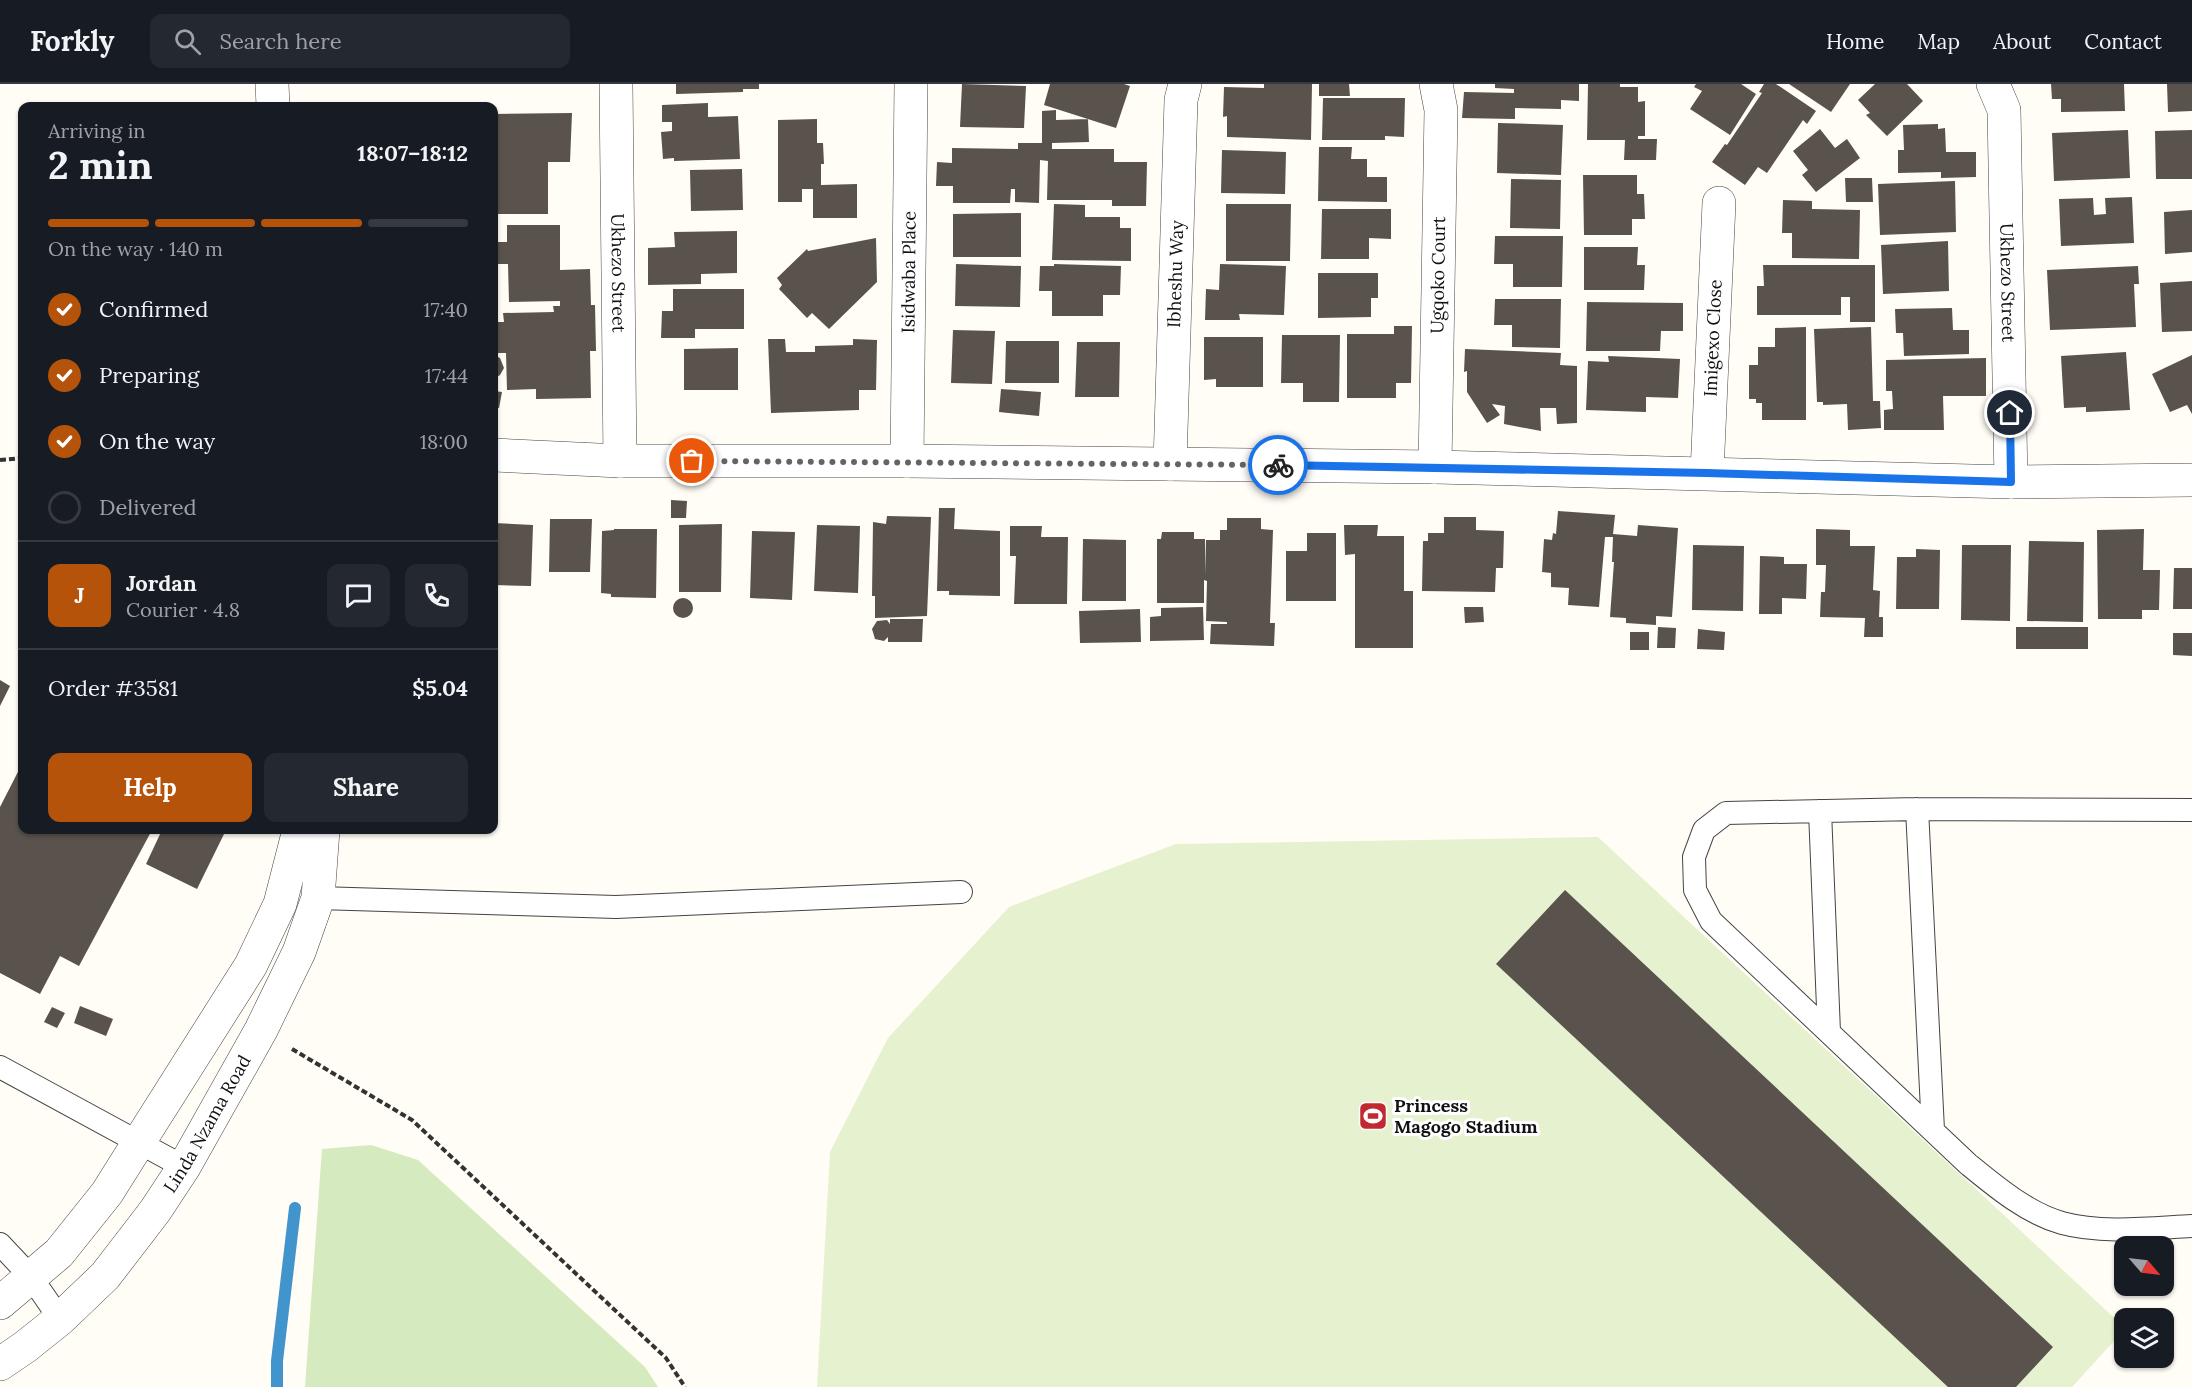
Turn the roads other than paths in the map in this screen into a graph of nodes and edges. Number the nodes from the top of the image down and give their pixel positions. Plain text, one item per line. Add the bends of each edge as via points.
1 (272, 84) edge
2 (616, 84) edge
3 (911, 84) edge
4 (1185, 84) edge
5 (1436, 84) edge
6 (1993, 84) edge
7 (273, 102) edge
8 (1719, 203) dead end
9 (498, 455) edge
10 (621, 460) junction
11 (907, 461) junction
12 (1170, 464) junction
13 (1435, 467) junction
14 (1707, 473) junction
15 (2192, 480) edge
16 (2011, 482) junction
17 (1917, 809) junction
18 (2192, 810) edge
19 (1820, 811) junction
20 (298, 834) edge
21 (323, 834) edge
22 (961, 892) dead end
23 (318, 898) junction
24 (1829, 1032) junction
25 (0, 1067) edge
26 (1933, 1130) junction
27 (139, 1143) junction
28 (184, 1167) junction
29 (2192, 1226) edge
30 (0, 1244) edge
31 (31, 1277) junction
32 (0, 1303) edge
33 (60, 1319) junction
34 (0, 1364) edge

1 - 7 street
2 - 10 street, Ukhezo Street
3 - 11 street, Isidwaba Place
4 - 12 street, Ibheshu Way via 1181,100
5 - 13 street, Ugqoko Court via 1441,129
6 - 16 street, Ukhezo Street via 2004,110
8 - 14 street, Imigexo Close
9 - 10 street
10 - 11 street
11 - 12 street
12 - 13 street
13 - 14 street
14 - 16 street
15 - 16 street
17 - 18 lane
17 - 19 lane
17 - 26 lane
19 - 24 lane
19 - 24 lane via 1726,813 1704,830 1694,857 1695,890 1711,921
20 - 27 street via 280,904 250,965
21 - 23 street, Linda Nzama Road
22 - 23 lane via 616,907
23 - 28 street, Linda Nzama Road via 299,952 261,1030
24 - 26 lane
25 - 27 lane
26 - 29 lane via 1993,1184 2061,1223 2090,1227
27 - 28 lane
27 - 31 street via 107,1193 59,1253
28 - 33 street, Linda Nzama Road via 105,1276
30 - 31 lane
31 - 32 street
31 - 33 lane
33 - 34 street, Linda Nzama Road

